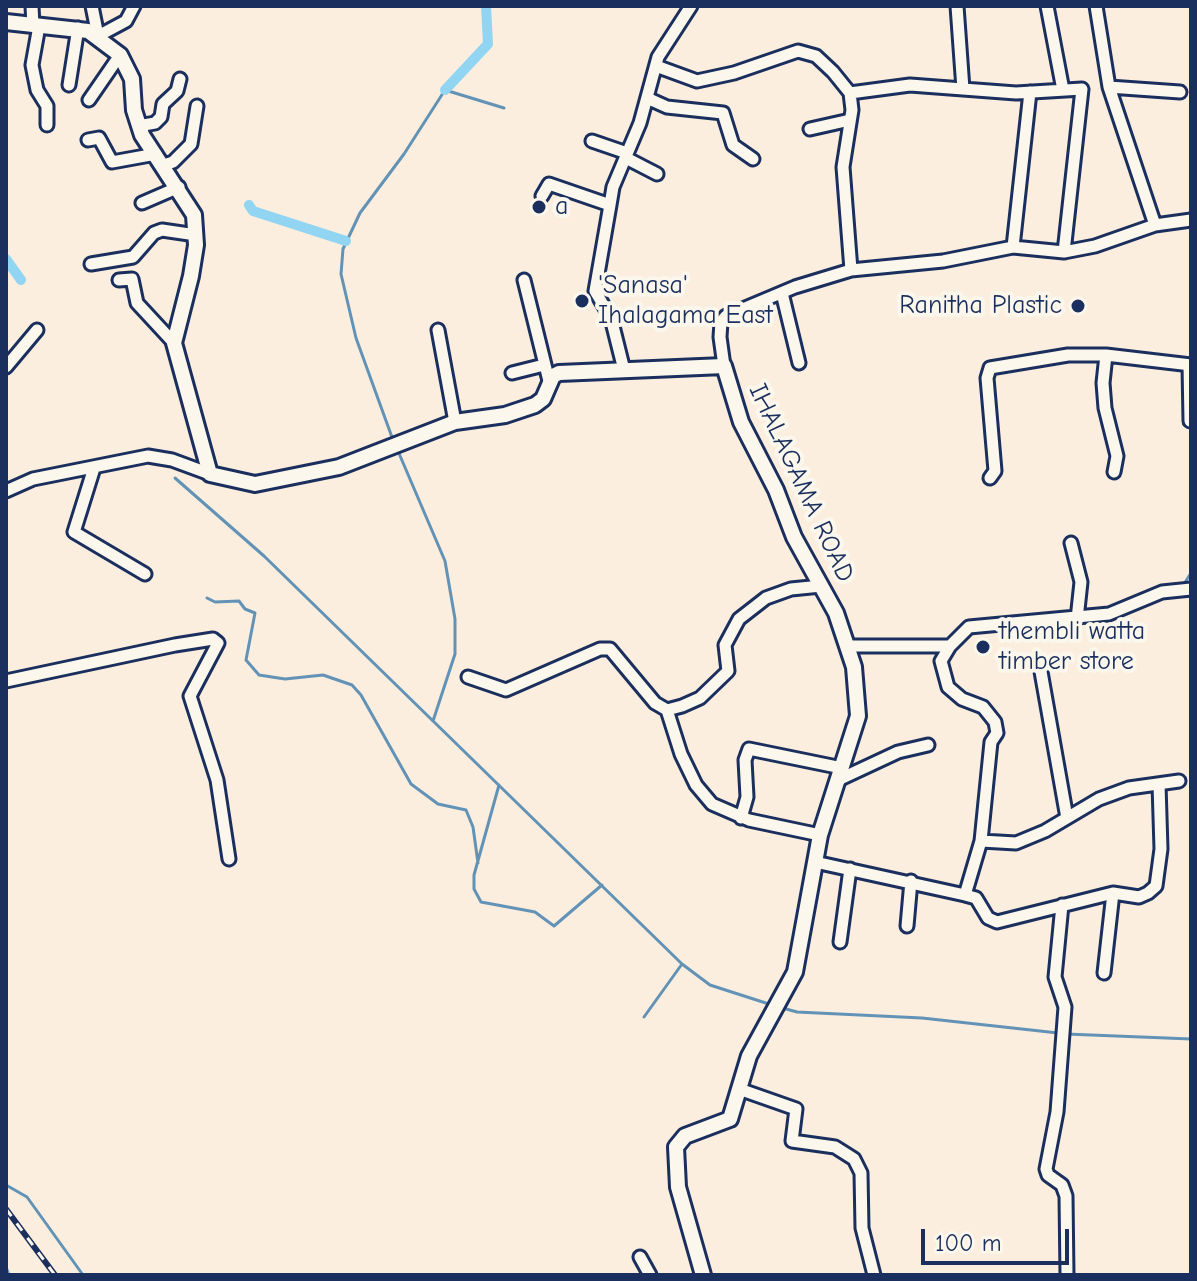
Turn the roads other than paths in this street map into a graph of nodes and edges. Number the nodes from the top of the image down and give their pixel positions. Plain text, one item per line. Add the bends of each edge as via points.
1 (32, 6) edge
2 (92, 6) edge
3 (134, 6) edge
4 (691, 6) edge
5 (957, 6) edge
6 (1047, 6) edge
7 (1096, 6) edge
8 (6, 22) edge
9 (36, 26) junction
10 (78, 28) junction
11 (98, 36) junction
12 (120, 55) junction
13 (656, 66) junction
14 (180, 79) dead end
15 (69, 85) dead end
16 (1109, 87) junction
17 (963, 89) junction
18 (1063, 90) junction
19 (1030, 92) junction
20 (1180, 92) dead end
21 (850, 93) junction
22 (647, 98) junction
23 (89, 100) dead end
24 (197, 106) dead end
25 (850, 120) junction
26 (47, 125) dead end
27 (138, 126) junction
28 (810, 129) dead end
29 (88, 140) dead end
30 (592, 141) dead end
31 (626, 156) junction
32 (753, 159) dead end
33 (160, 160) junction
34 (657, 174) dead end
35 (179, 187) junction
36 (542, 196) dead end
37 (142, 203) dead end
38 (610, 205) junction
39 (1191, 220) edge
40 (1155, 225) junction
41 (196, 235) junction
42 (1013, 247) junction
43 (1064, 252) junction
44 (91, 264) dead end
45 (851, 270) junction
46 (119, 280) dead end
47 (524, 280) dead end
48 (782, 293) junction
49 (37, 330) dead end
50 (438, 330) dead end
51 (174, 343) junction
52 (1106, 355) junction
53 (799, 363) dead end
54 (544, 365) junction
55 (1190, 365) edge
56 (724, 366) junction
57 (6, 367) edge
58 (624, 370) junction
59 (512, 373) dead end
60 (549, 381) junction
61 (1190, 421) edge
62 (455, 422) junction
63 (94, 468) junction
64 (1114, 472) dead end
65 (210, 474) junction
66 (990, 478) dead end
67 (6, 491) edge
68 (1071, 543) dead end
69 (145, 574) dead end
70 (821, 586) junction
71 (1191, 589) edge
72 (1077, 619) junction
73 (848, 646) junction
74 (950, 646) junction
75 (1040, 666) dead end
76 (468, 677) dead end
77 (6, 681) edge
78 (667, 710) junction
79 (928, 745) dead end
80 (840, 774) junction
81 (1179, 781) dead end
82 (1159, 784) junction
83 (741, 818) junction
84 (1067, 818) junction
85 (820, 835) junction
86 (981, 841) junction
87 (229, 859) dead end
88 (815, 862) junction
89 (850, 869) junction
90 (911, 881) junction
91 (1113, 893) junction
92 (965, 895) junction
93 (1062, 905) junction
94 (907, 926) dead end
95 (840, 942) dead end
96 (1104, 973) dead end
97 (739, 1089) junction
98 (640, 1257) dead end
99 (650, 1275) edge
100 (703, 1275) edge
101 (874, 1275) edge
102 (1067, 1275) edge

1 - 9 street
2 - 11 street
3 - 11 street via 126,21
4 - 13 street
5 - 17 street
6 - 18 street
7 - 16 street
8 - 9 street
9 - 10 street
9 - 26 street via 32,65 47,106
10 - 11 street
10 - 15 street
11 - 12 street
12 - 23 street
12 - 27 street via 132,79
13 - 21 street via 697,81 798,51 816,56
13 - 22 street
14 - 27 street via 177,91 163,104 161,117
16 - 20 street
16 - 40 street
17 - 19 street
17 - 21 street via 910,85
18 - 19 street
18 - 43 street via 1082,89
19 - 42 street
21 - 25 street
22 - 31 street
22 - 32 street via 667,107 723,113 733,145
24 - 33 street via 191,144 173,162
25 - 28 street
25 - 45 street via 843,167
27 - 33 street
29 - 33 street via 99,138 112,162
30 - 31 street
31 - 34 street
31 - 38 street
33 - 35 street
35 - 37 street
35 - 41 street via 194,215
36 - 38 street via 549,184
38 - 58 street via 595,291 611,318
39 - 40 street, IHALAGAMA ROAD
40 - 43 street, IHALAGAMA ROAD
41 - 44 street via 162,230 133,257
41 - 51 street
42 - 43 street, IHALAGAMA ROAD
42 - 45 street, IHALAGAMA ROAD via 943,261
45 - 48 street, IHALAGAMA ROAD
46 - 51 street via 132,279 137,303
47 - 54 street
48 - 53 street
48 - 56 street, IHALAGAMA ROAD via 721,322
49 - 57 street
50 - 62 street
51 - 65 street
52 - 55 street
52 - 64 street via 1103,383 1117,456
52 - 66 street via 1068,355 990,368 995,471
54 - 59 street
54 - 60 street
55 - 61 street
56 - 58 street
56 - 70 street, IHALAGAMA ROAD via 741,422
58 - 60 street via 567,371
60 - 62 street via 535,405
62 - 65 street via 339,467 277,482 235,482
63 - 65 street via 148,456
63 - 67 street via 33,479
63 - 69 street via 74,532
68 - 72 street via 1081,582
70 - 73 street, IHALAGAMA ROAD
70 - 78 street via 766,598 739,619 725,645 728,671 700,698
71 - 72 street via 1174,589 1109,614
72 - 74 street via 969,627
73 - 74 street
73 - 80 street, IHALAGAMA ROAD via 858,716
74 - 86 street via 941,661 948,687 983,707 997,733 991,742
75 - 84 street
76 - 78 street via 506,690 610,649
77 - 87 street via 213,639 218,643 190,696 217,780
78 - 83 street via 696,785 712,804
79 - 80 street
80 - 83 street via 749,749
80 - 85 street, IHALAGAMA ROAD
81 - 82 street
82 - 84 street via 1114,793
82 - 91 street via 1156,886 1139,897
83 - 85 street
84 - 86 street via 1016,843
85 - 88 street, IHALAGAMA ROAD
86 - 92 street
88 - 89 street
88 - 97 street, IHALAGAMA ROAD via 795,972 749,1056
89 - 90 street
89 - 95 street
90 - 92 street
90 - 94 street
91 - 93 street
91 - 96 street
92 - 93 street via 976,898 988,918 997,922
93 - 102 street via 1055,977 1065,1007 1057,1112 1046,1169 1066,1196
97 - 100 street, IHALAGAMA ROAD via 730,1119 685,1136 674,1154
97 - 101 street via 796,1109 792,1141 835,1147 854,1159 861,1173 862,1228
98 - 99 street

